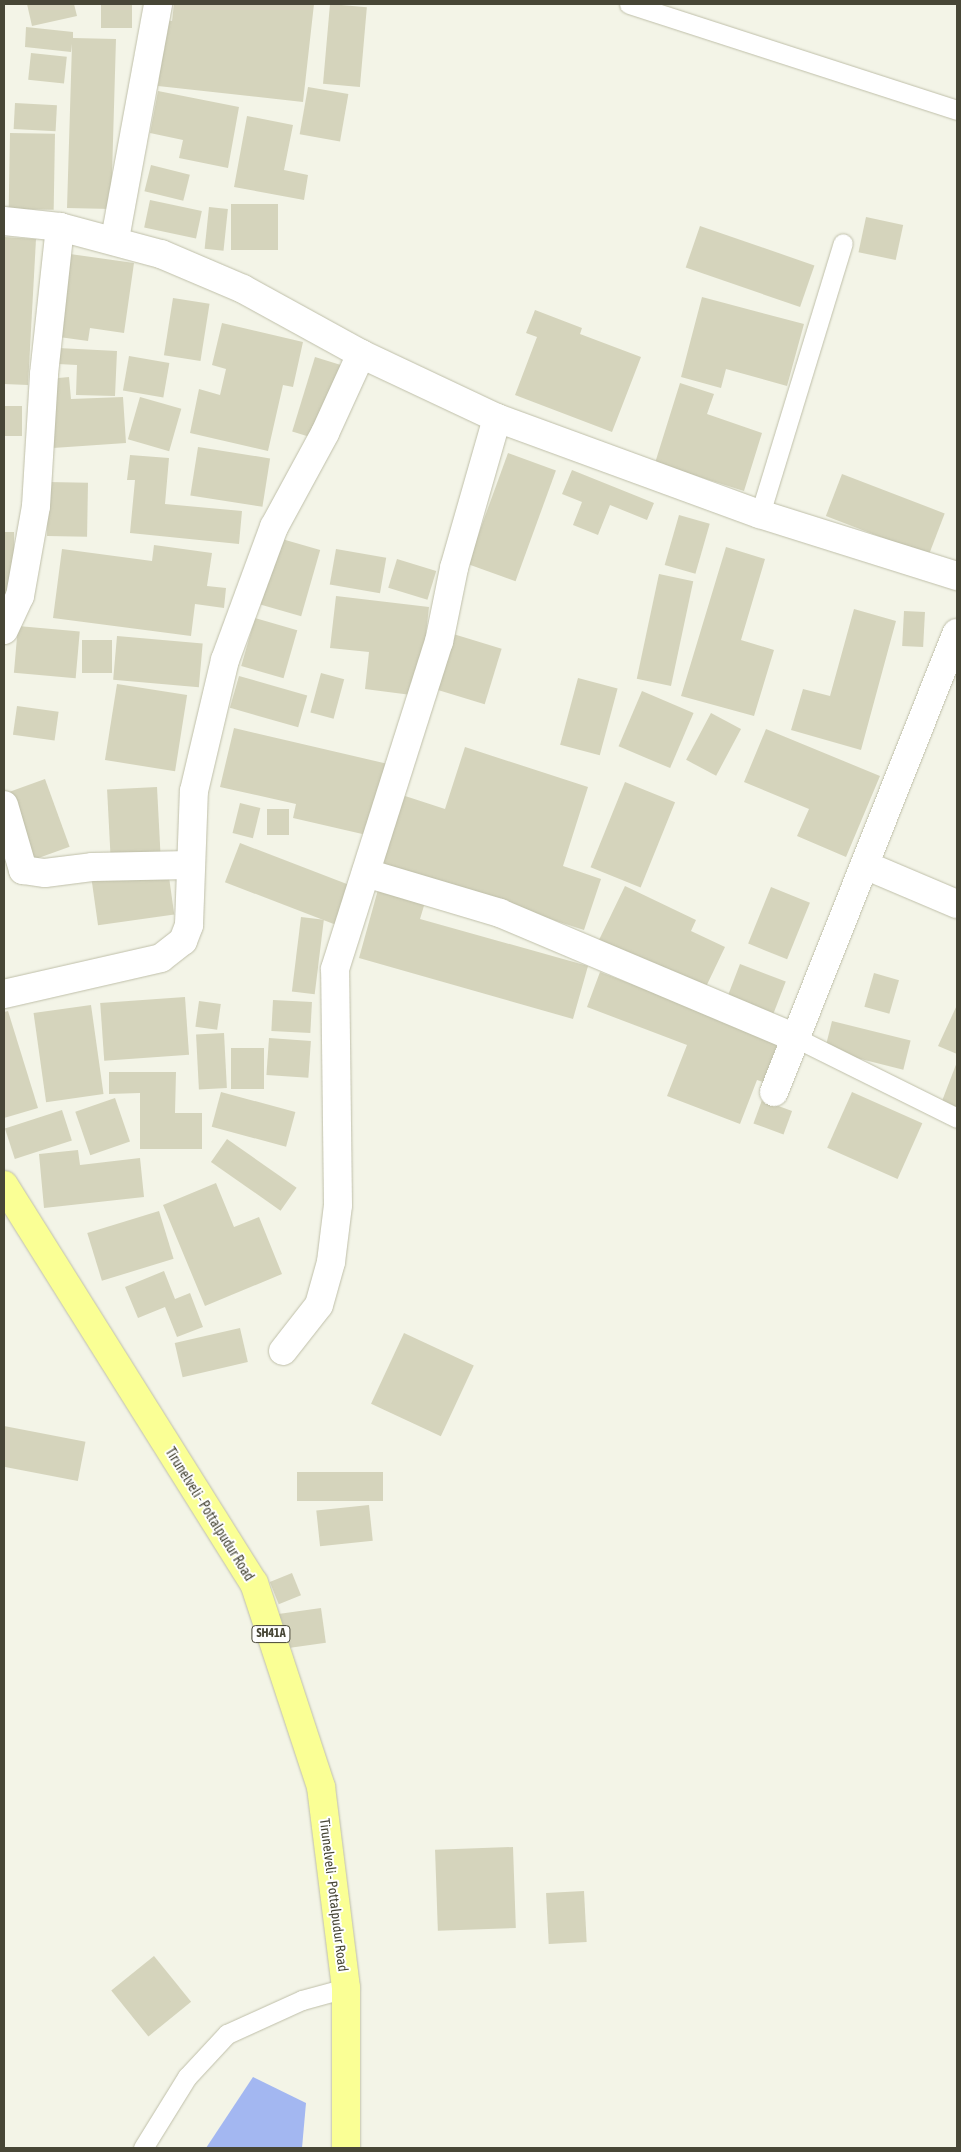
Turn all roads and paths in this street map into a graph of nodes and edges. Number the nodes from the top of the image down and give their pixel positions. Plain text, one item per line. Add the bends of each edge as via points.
1 (158, 4) edge
2 (629, 4) edge
3 (957, 110) edge
4 (4, 213) edge
5 (60, 227) junction
6 (115, 239) junction
7 (843, 243) dead end
8 (360, 354) junction
9 (497, 418) junction
10 (760, 514) junction
11 (957, 576) edge
12 (4, 630) edge
13 (957, 633) edge
14 (4, 805) edge
15 (190, 865) junction
16 (865, 865) junction
17 (366, 873) junction
18 (957, 904) edge
19 (4, 994) edge
20 (796, 1038) junction
21 (774, 1092) dead end
22 (957, 1118) edge
23 (4, 1186) edge
24 (283, 1351) dead end
25 (346, 1988) junction
26 (143, 2148) edge
27 (346, 2148) edge

1 - 6 street
2 - 3 lane
4 - 5 street
5 - 6 street
5 - 12 street via 44,374 36,506 20,596
6 - 8 street via 244,289
7 - 10 lane
8 - 9 street
8 - 15 street via 325,433 274,526 225,660 194,791
9 - 10 street
9 - 17 street via 454,568 439,642
10 - 11 street
13 - 16 street
14 - 15 street via 23,870 45,873 92,867
15 - 19 street via 189,925 174,950 153,960
16 - 18 street
16 - 20 street
17 - 20 street via 500,912
17 - 24 street via 335,969 338,1205 332,1262 320,1305
20 - 21 street
20 - 22 lane
23 - 25 main road, Tirunelveli - Pottalpudur Road / SH41A via 254,1582 321,1787
25 - 26 lane via 302,2000 227,2034 187,2077
25 - 27 main road, Tirunelveli - Pottalpudur Road / SH41A

